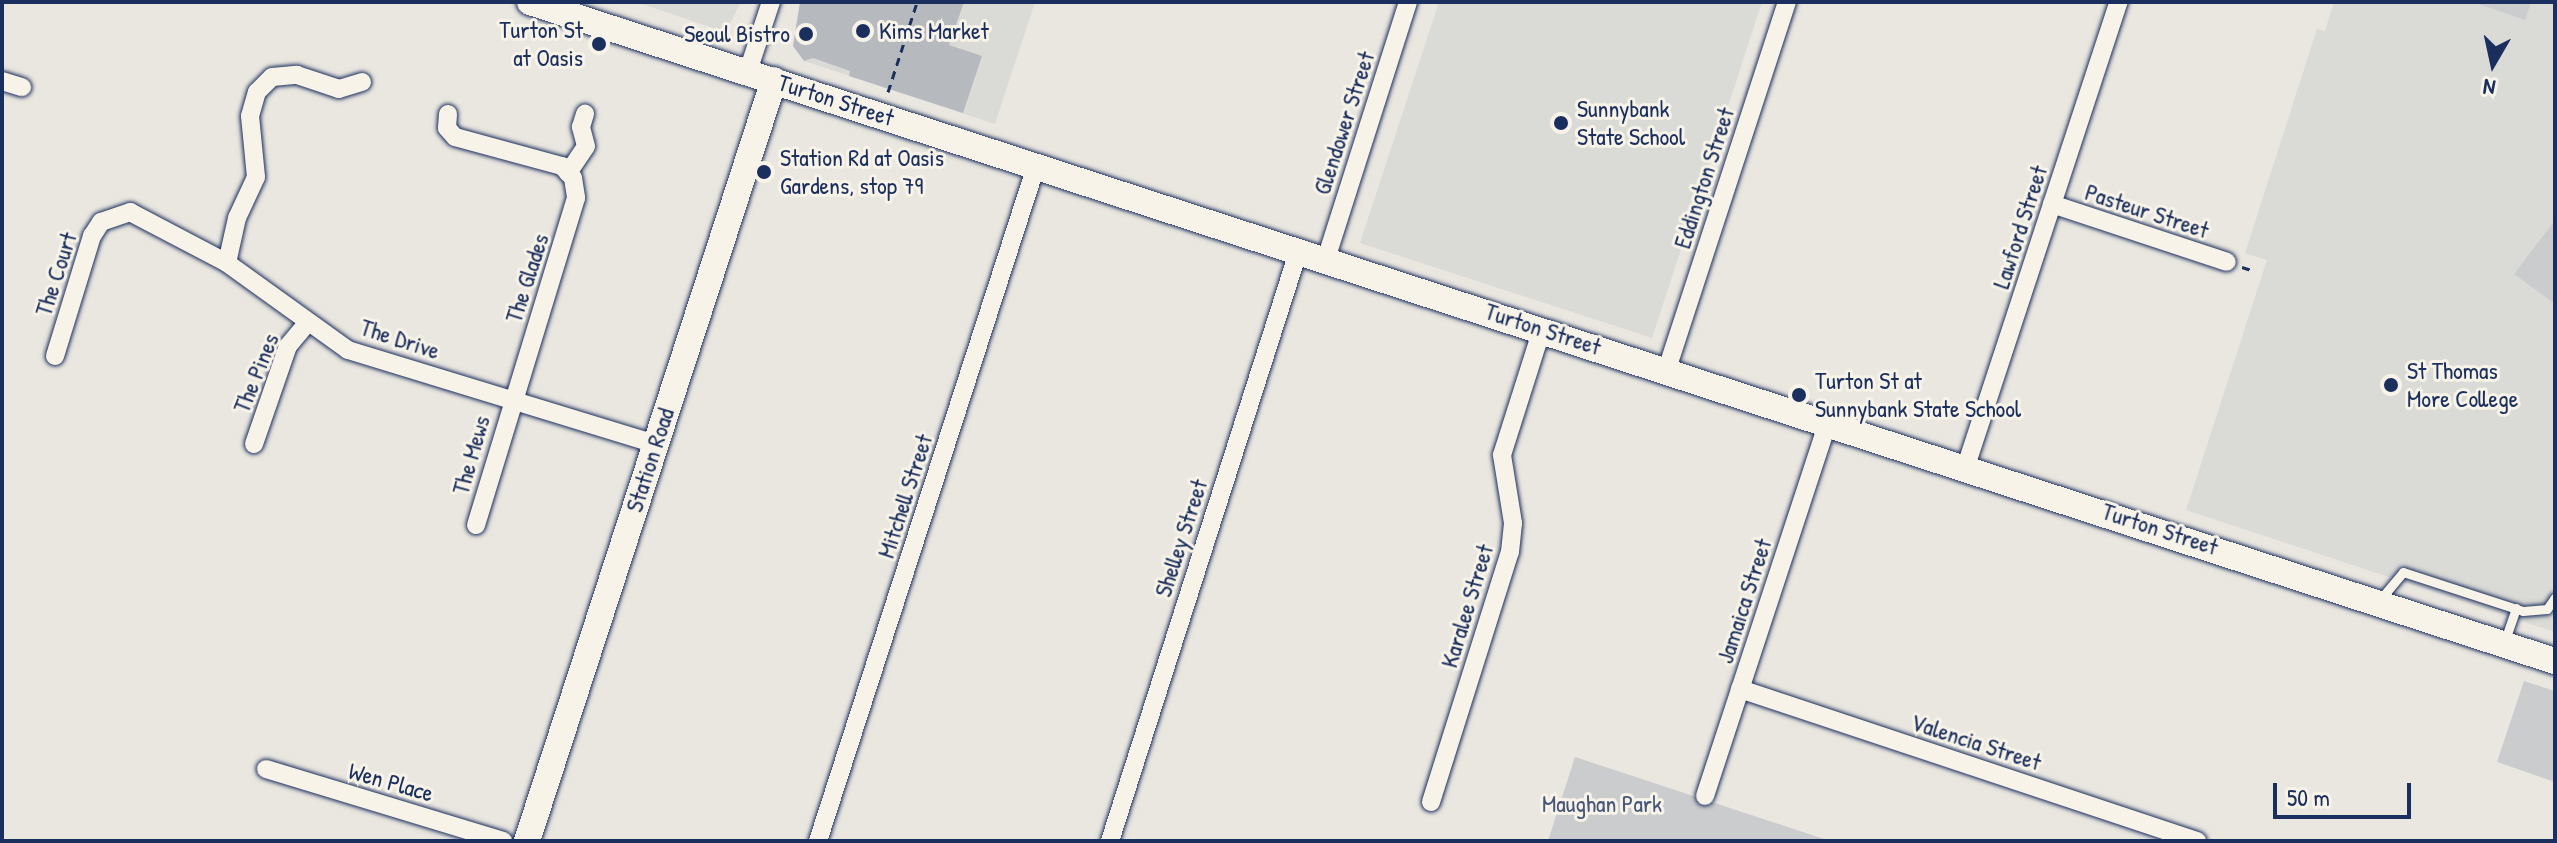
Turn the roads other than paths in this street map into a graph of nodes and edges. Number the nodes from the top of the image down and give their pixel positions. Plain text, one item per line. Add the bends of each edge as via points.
1 (530, 2) edge
2 (771, 2) edge
3 (1408, 2) edge
4 (1787, 2) edge
5 (2119, 2) edge
6 (748, 71) junction
7 (774, 80) junction
8 (2, 81) edge
9 (362, 82) dead end
10 (22, 87) dead end
11 (448, 114) dead end
12 (585, 114) dead end
13 (1036, 166) junction
14 (568, 173) junction
15 (2052, 204) junction
16 (113, 214) joint
17 (1299, 249) junction
18 (1326, 259) junction
19 (2227, 262) dead end
20 (227, 263) junction
21 (307, 323) junction
22 (1542, 329) junction
23 (55, 356) dead end
24 (1667, 369) junction
25 (513, 399) junction
26 (1828, 421) junction
27 (254, 444) dead end
28 (655, 444) junction
29 (1966, 466) junction
30 (476, 525) dead end
31 (2378, 602) junction
32 (2554, 604) edge
33 (2516, 608) junction
34 (2504, 644) junction
35 (2555, 661) edge
36 (1740, 689) junction
37 (266, 769) dead end
38 (1705, 796) dead end
39 (1431, 802) dead end
40 (503, 841) edge
41 (527, 841) edge
42 (818, 841) edge
43 (1110, 841) edge
44 (2197, 841) edge

1 - 6 street, Turton Street
2 - 6 street
3 - 18 street, Glendower Street
4 - 24 street, Eddington Street
5 - 15 street, Lawford Street
6 - 7 street, Turton Street
7 - 13 street, Turton Street
7 - 28 street, Station Road
8 - 10 street
9 - 20 street via 339,89 297,75 272,77 257,92 250,116 256,177 237,218
11 - 14 street via 447,128 455,137 542,158
12 - 14 street via 581,127 586,146
13 - 17 street, Turton Street
13 - 42 street, Mitchell Street
14 - 25 street, The Glades via 576,198
15 - 19 street, Pasteur Street
15 - 29 street, Lawford Street
16 - 20 street, The Drive via 130,212 151,220
16 - 23 street, The Court via 92,236
17 - 18 street, Turton Street
17 - 43 street, Shelley Street
18 - 22 street, Turton Street
20 - 21 street, The Drive
21 - 25 street, The Drive via 348,350
21 - 27 street, The Pines via 288,346
22 - 24 street, Turton Street
22 - 39 street, Karalee Street via 1502,455 1513,523 1510,552
24 - 26 street, Turton Street
25 - 28 street, The Drive
25 - 30 street, The Mews
26 - 29 street, Turton Street
26 - 36 street, Jamaica Street
28 - 41 street, Station Road
29 - 31 street, Turton Street
31 - 33 lane via 2403,572
31 - 34 street, Turton Street
32 - 33 lane
33 - 34 lane
34 - 35 street, Turton Street
36 - 38 street, Jamaica Street
36 - 44 street, Valencia Street
37 - 40 street, Wen Place

